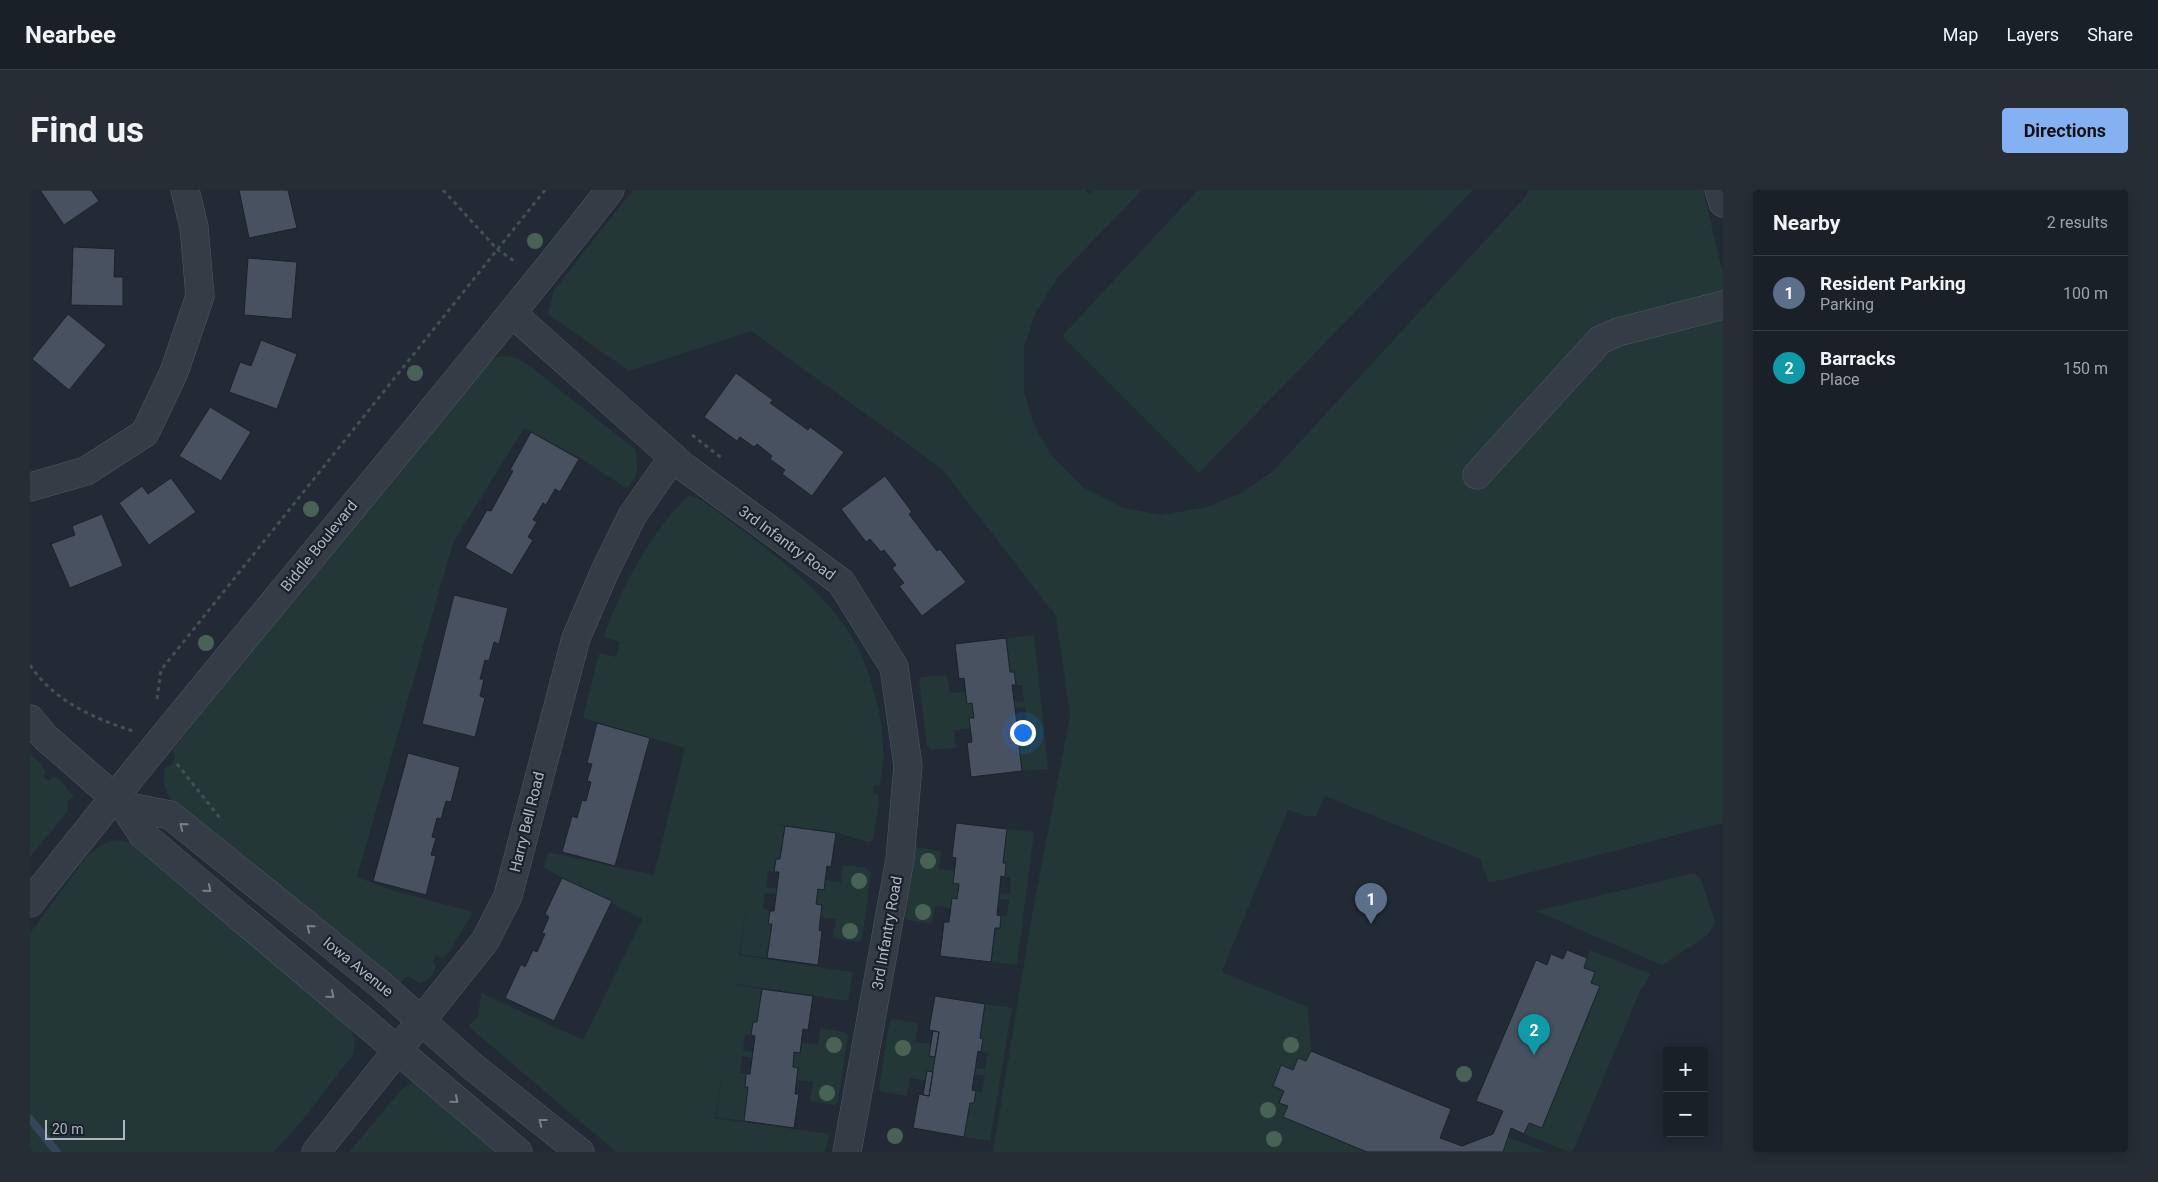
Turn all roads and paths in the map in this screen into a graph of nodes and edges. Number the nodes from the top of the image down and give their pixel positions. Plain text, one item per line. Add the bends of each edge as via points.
1 (185, 190) edge
2 (443, 190) edge
3 (545, 190) edge
4 (610, 190) edge
5 (1719, 190) edge
6 (1723, 203) edge
7 (497, 249) junction
8 (520, 304) junction
9 (1723, 305) edge
10 (690, 433) dead end
11 (673, 457) junction
12 (728, 463) dead end
13 (1477, 475) dead end
14 (30, 487) edge
15 (30, 665) edge
16 (154, 704) dead end
17 (30, 719) edge
18 (138, 725) dead end
19 (132, 731) junction
20 (137, 734) dead end
21 (119, 802) junction
22 (30, 903) edge
23 (422, 1020) junction
24 (397, 1050) junction
25 (316, 1152) edge
26 (518, 1152) edge
27 (580, 1152) edge
28 (847, 1152) edge

1 - 14 street via 194,227 200,296 174,372 145,433 86,471
2 - 7 path
3 - 7 path
4 - 8 street, Biddle Boulevard
5 - 6 street
7 - 8 path via 519,265
7 - 16 path via 161,670 158,697
8 - 11 street, 3rd Infantry Road
8 - 21 street, Biddle Boulevard
9 - 13 street via 1618,332 1600,340
10 - 12 path
11 - 23 street, Harry Bell Road via 632,516 576,638 508,896 485,941
11 - 28 street, 3rd Infantry Road via 841,582 894,667 908,766 900,860
15 - 19 path via 71,705 92,717
17 - 21 street via 45,737
18 - 19 path
19 - 20 path
21 - 22 street, Biddle Boulevard
23 -> 21 street, Iowa Avenue via 170,815
21 -> 24 street via 142,834
23 - 24 street, Harry Bell Road
27 -> 23 street, Iowa Avenue via 472,1066
24 - 25 street, Harry Bell Road
24 -> 26 street

